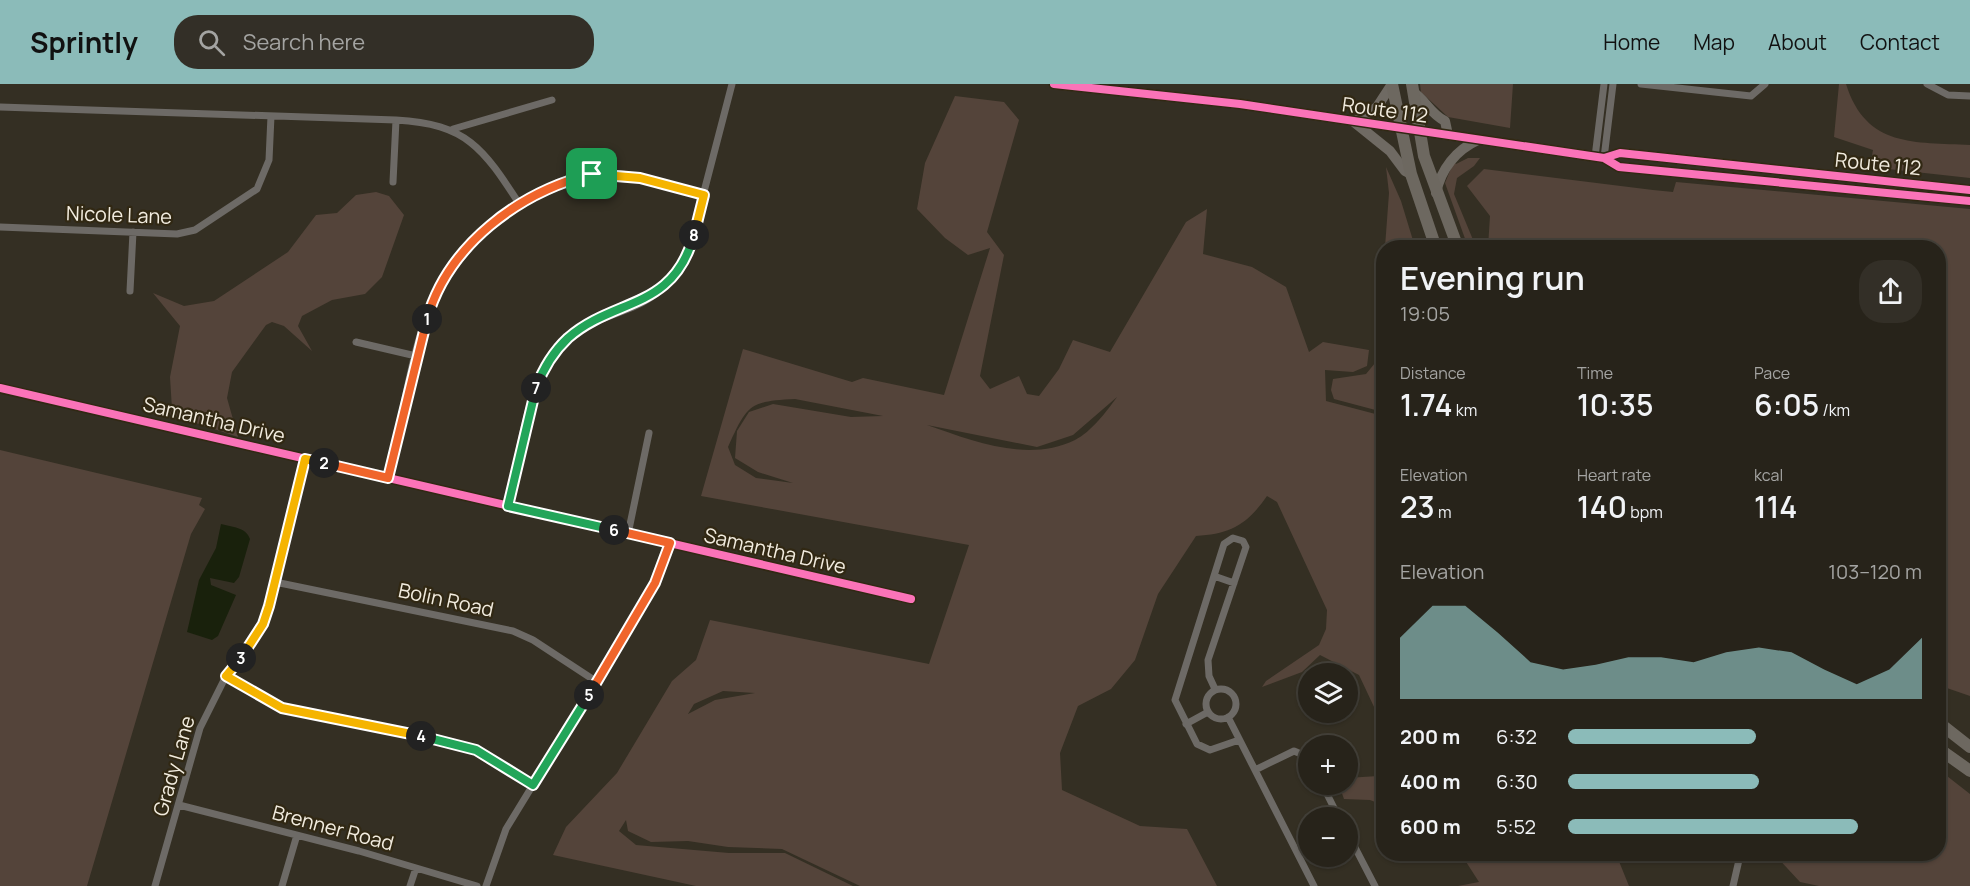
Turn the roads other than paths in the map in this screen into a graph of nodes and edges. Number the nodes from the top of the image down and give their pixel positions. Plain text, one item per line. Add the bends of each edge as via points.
1 (732, 84) edge
2 (1054, 84) edge
3 (1392, 84) edge
4 (1604, 84) edge
5 (1613, 84) edge
6 (1641, 84) edge
7 (1765, 84) edge
8 (1927, 84) edge
9 (1142, 88) edge
10 (1412, 88) edge
11 (1970, 96) edge
12 (552, 100) dead end
13 (0, 107) edge
14 (271, 116) junction
15 (396, 120) junction
16 (1354, 122) junction
17 (453, 129) junction
18 (1400, 129) junction
19 (1418, 131) junction
20 (1448, 135) junction
21 (1478, 140) junction
22 (1600, 158) junction
23 (1411, 174) junction
24 (393, 182) dead end
25 (1970, 190) edge
26 (1436, 193) junction
27 (704, 195) junction
28 (1970, 201) edge
29 (520, 205) junction
30 (0, 227) edge
31 (133, 232) junction
32 (1433, 240) edge
33 (1455, 240) edge
34 (130, 291) dead end
35 (356, 342) dead end
36 (416, 356) junction
37 (0, 388) edge
38 (649, 433) dead end
39 (305, 459) junction
40 (388, 478) junction
41 (508, 506) junction
42 (628, 534) junction
43 (670, 543) junction
44 (1214, 576) junction
45 (275, 582) junction
46 (1234, 583) junction
47 (911, 599) dead end
48 (226, 676) junction
49 (597, 682) junction
50 (1215, 689) junction
51 (1208, 712) junction
52 (1228, 717) junction
53 (1186, 724) junction
54 (1946, 728) edge
55 (1239, 740) junction
56 (1970, 747) edge
57 (1298, 753) edge
58 (1946, 754) edge
59 (1255, 770) junction
60 (1970, 771) edge
61 (533, 785) junction
62 (179, 805) junction
63 (297, 835) junction
64 (1358, 853) edge
65 (1739, 861) edge
66 (416, 868) junction
67 (155, 886) edge
68 (282, 886) edge
69 (410, 886) edge
70 (477, 886) edge
71 (486, 886) edge
72 (1314, 886) edge
73 (1375, 886) edge
74 (1733, 886) edge

1 - 27 street
2 - 9 main road, Route 112
3 - 16 main road via 1377,107
3 - 18 highway
4 - 22 street
5 - 22 street
6 - 7 street via 1751,96
8 - 11 street via 1948,95
9 - 16 main road, Route 112
10 - 19 highway
10 - 20 main road via 1430,111 1445,121
12 - 17 street
13 - 14 street
14 - 15 street
14 - 31 street, Nicole Lane via 269,160 256,189 195,230 177,234
15 - 17 street
15 - 24 street
16 - 18 main road, Route 112
16 - 23 main road via 1390,150
17 - 29 street via 472,142
18 - 19 main road, Route 112
18 - 23 highway
19 - 20 main road, Route 112
19 - 26 highway
20 - 21 main road, Route 112
21 - 22 main road, Route 112
21 - 26 main road via 1450,161
22 - 25 main road, Route 112 via 1620,153
22 - 28 main road, Route 112 via 1619,167
23 - 32 highway
26 - 33 highway
27 - 29 street via 640,178 592,174 560,183
27 - 41 street via 688,253 663,287 588,325 554,353 533,397
29 - 36 street via 471,242 455,260 438,286
30 - 31 street, Nicole Lane
31 - 34 street
35 - 36 street
36 - 40 street
37 - 39 street, Samantha Drive
38 - 42 street
39 - 40 street, Samantha Drive
39 - 45 street, Grady Lane
40 - 41 street, Samantha Drive
41 - 42 street, Samantha Drive
42 - 43 street, Samantha Drive
43 - 47 street, Samantha Drive
43 - 49 street via 655,583
44 - 46 street
44 - 46 street via 1224,544 1233,538 1243,541 1246,547
44 - 53 street via 1175,700
45 - 48 street, Grady Lane via 263,624
45 - 49 street, Bolin Road via 513,631
46 - 50 street via 1208,660
48 - 61 street via 282,708 476,750
48 - 62 street, Grady Lane via 200,728
49 - 61 street
50 - 51 street via 1207,697
50 - 52 street via 1226,689 1235,698 1234,711
51 - 52 street via 1213,717
51 - 53 street
52 - 55 street
53 - 55 street via 1197,744 1210,750
54 - 56 highway
55 - 59 street
57 - 59 street via 1294,751
58 - 60 highway
59 - 72 street
61 - 71 street via 506,830
62 - 63 street, Brenner Road
62 - 67 street, Grady Lane
63 - 66 street, Brenner Road
63 - 68 street
64 - 73 street
65 - 74 street
66 - 69 street
66 - 70 street, Brenner Road

